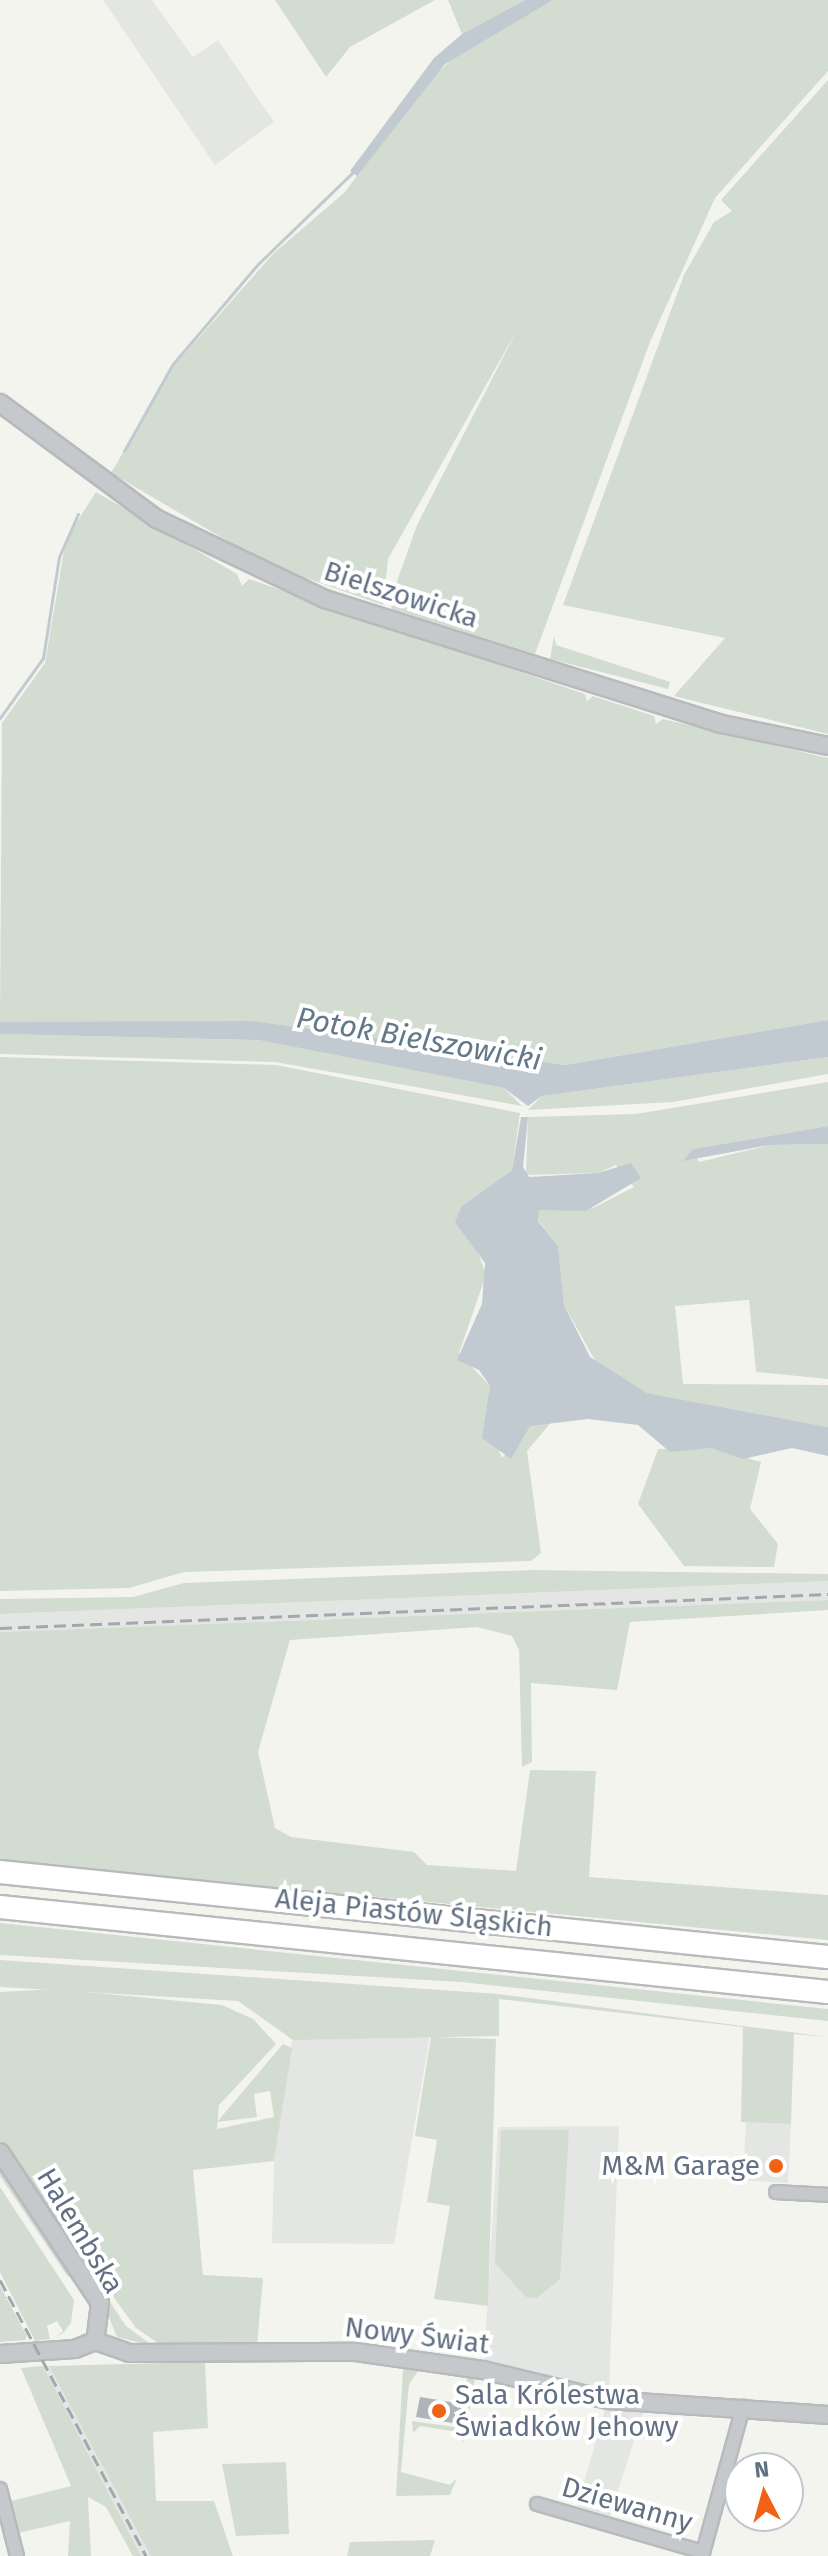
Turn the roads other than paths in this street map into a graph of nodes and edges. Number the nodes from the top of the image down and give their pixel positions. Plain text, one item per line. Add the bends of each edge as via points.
1 (0, 403) edge
2 (828, 746) edge
3 (0, 1872) edge
4 (0, 1907) edge
5 (828, 1957) edge
6 (828, 1992) edge
7 (0, 2152) edge
8 (776, 2192) dead end
9 (828, 2195) edge
10 (95, 2341) junction
11 (0, 2354) edge
12 (743, 2407) junction
13 (828, 2415) edge
14 (0, 2489) edge
15 (537, 2504) dead end
16 (703, 2554) edge
17 (17, 2556) edge

1 - 2 street, Bielszowicka via 119,496 299,588 722,724
3 - 5 highway, Aleja Piastów Śląskich
4 - 6 highway, Aleja Piastów Śląskich
7 - 10 street, Halembska via 100,2303
8 - 9 street
10 - 11 street via 64,2351
10 - 12 street, Nowy Świat via 129,2353 356,2352 483,2370 608,2400
12 - 13 street, Nowy Świat
12 - 16 street
14 - 17 street
15 - 16 street, Dziewanny

